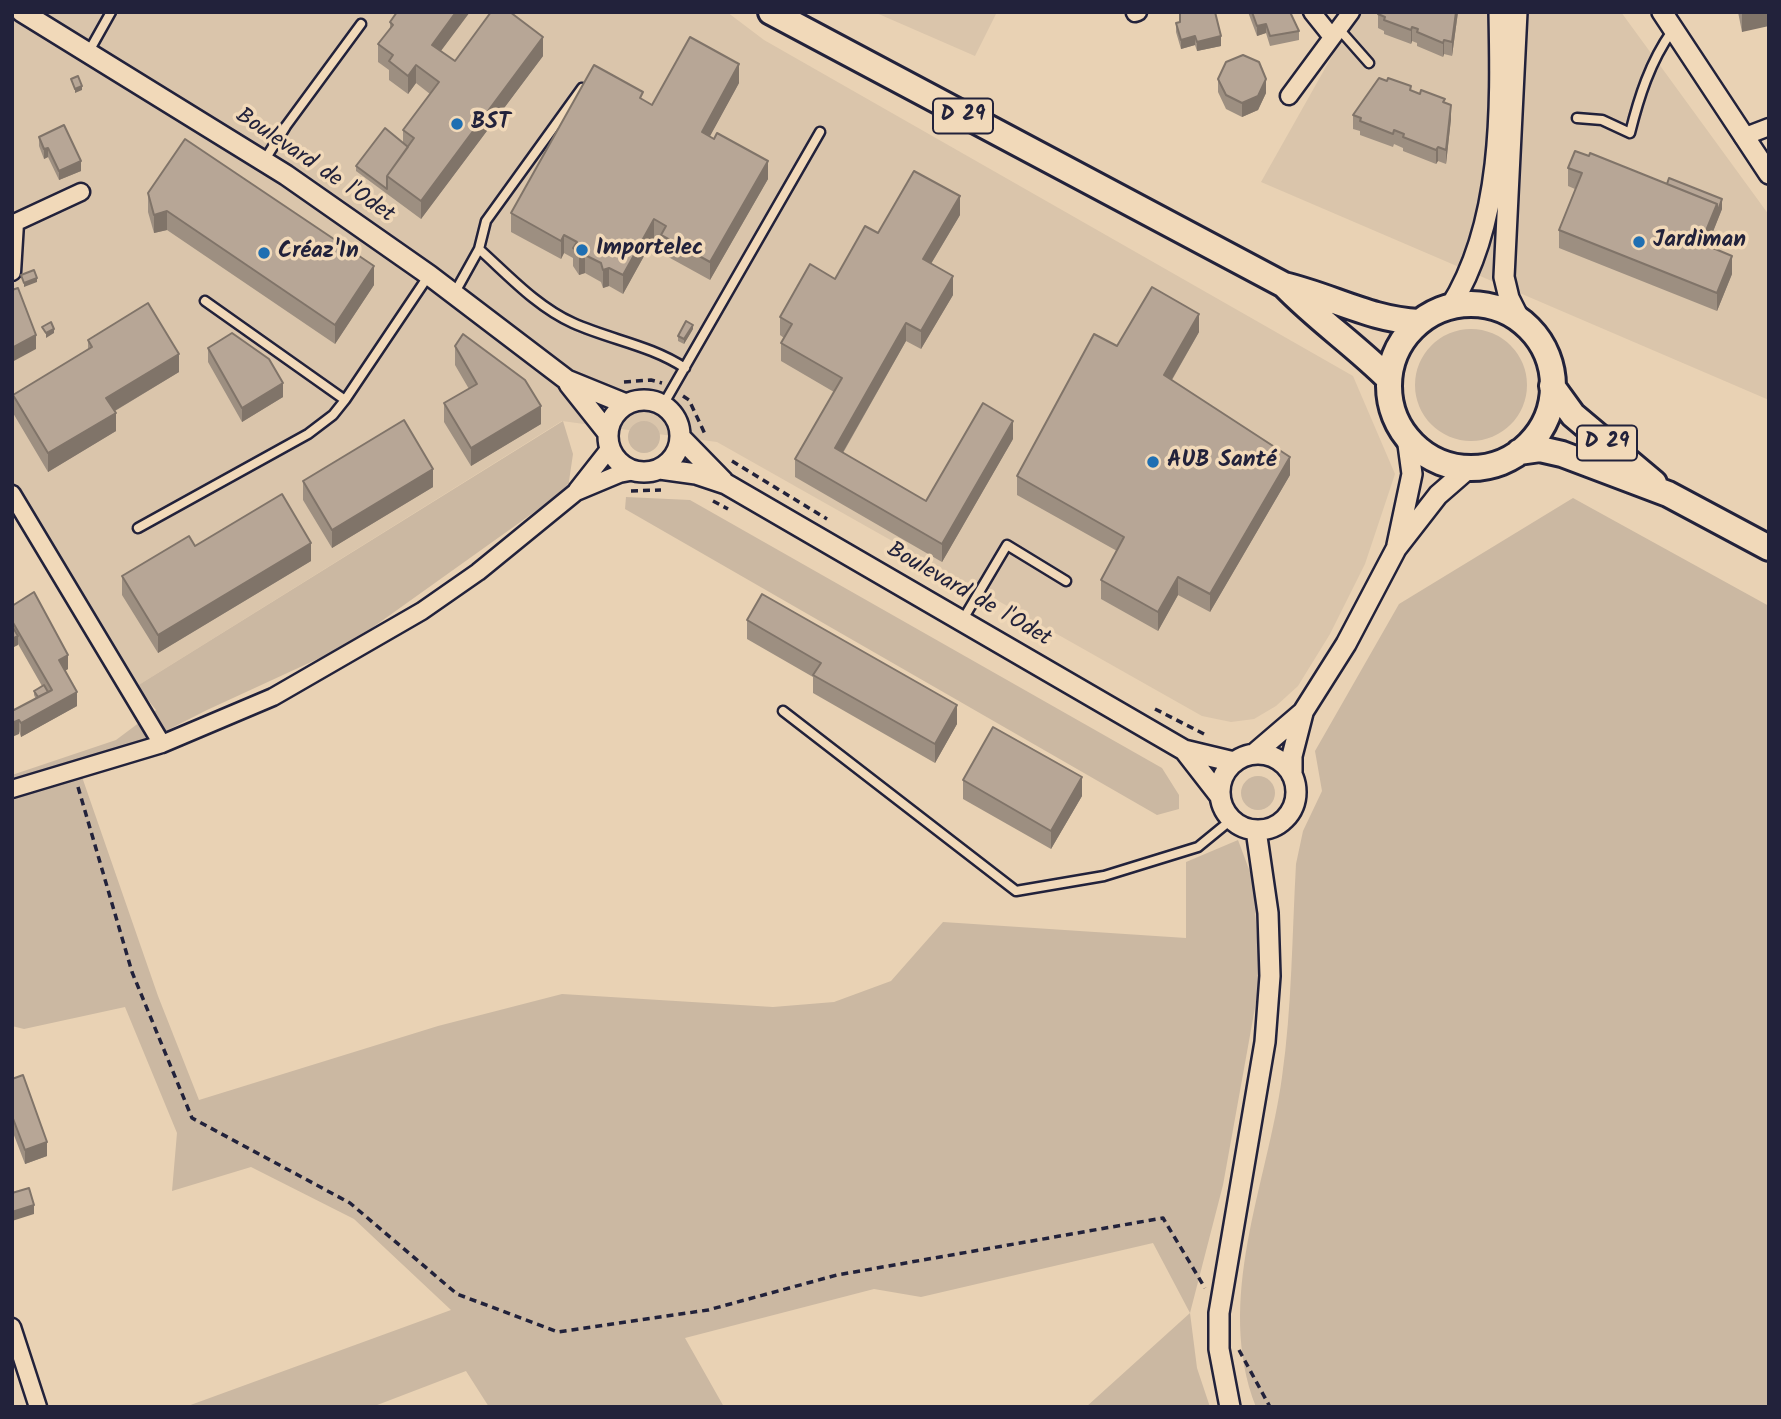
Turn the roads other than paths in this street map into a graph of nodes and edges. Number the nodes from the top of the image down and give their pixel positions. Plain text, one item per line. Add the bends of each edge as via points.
1 (22, 12) edge
2 (111, 12) edge
3 (771, 12) edge
4 (1312, 12) edge
5 (1351, 12) edge
6 (1499, 12) edge
7 (1517, 12) edge
8 (1668, 20) edge
9 (361, 24) dead end
10 (1335, 33) junction
11 (88, 53) junction
12 (1369, 62) dead end
13 (591, 75) edge
14 (1289, 96) dead end
15 (1577, 118) dead end
16 (1769, 127) edge
17 (820, 132) dead end
18 (1743, 136) junction
19 (264, 161) junction
20 (1769, 174) edge
21 (81, 192) dead end
22 (14, 223) edge
23 (479, 249) junction
24 (12, 272) edge
25 (429, 275) junction
26 (1284, 285) junction
27 (454, 294) junction
28 (205, 301) dead end
29 (1450, 307) junction
30 (1520, 320) junction
31 (1419, 322) junction
32 (685, 368) junction
33 (1389, 379) junction
34 (567, 380) junction
35 (1552, 386) junction
36 (667, 397) junction
37 (345, 400) junction
38 (626, 404) junction
39 (680, 437) junction
40 (1407, 437) junction
41 (609, 441) junction
42 (1519, 452) junction
43 (660, 468) junction
44 (1469, 468) junction
45 (635, 471) junction
46 (726, 484) junction
47 (576, 492) junction
48 (12, 494) edge
49 (1668, 495) junction
50 (138, 528) dead end
51 (1769, 548) edge
52 (1396, 549) junction
53 (1066, 581) dead end
54 (962, 621) junction
55 (783, 711) dead end
56 (1303, 712) junction
57 (162, 744) junction
58 (1184, 750) junction
59 (1254, 754) junction
60 (1234, 762) junction
61 (1292, 775) junction
62 (12, 789) edge
63 (1219, 795) junction
64 (1231, 820) junction
65 (1256, 831) junction
66 (12, 1327) edge
67 (38, 1407) edge
68 (1230, 1407) edge

1 - 11 street, Boulevard de l'Odet
2 - 11 lane
3 - 26 main road, D 29
4 - 10 street
5 - 10 street
6 - 29 street via 1496,135 1488,207 1469,276
7 - 30 street via 1504,277
8 - 15 lane via 1630,133 1602,120
8 - 18 street
9 - 19 lane
10 - 12 lane
10 - 14 street
11 - 19 street, Boulevard de l'Odet
13 - 23 lane via 486,221
16 - 18 street
17 - 32 lane
18 - 20 street
19 - 25 street, Boulevard de l'Odet
21 - 22 street
22 - 24 street
23 - 27 lane
23 - 32 lane via 536,300 573,323 661,352
25 - 27 street, Boulevard de l'Odet
25 - 37 lane
26 - 31 main road, D 29 via 1320,294 1374,317
26 - 33 main road, D 29
27 - 34 street, Boulevard de l'Odet
28 - 37 lane
29 - 30 main road via 1486,306
29 - 31 main road
30 - 35 main road via 1544,349
31 - 33 main road via 1401,342
32 - 36 lane
33 - 40 main road via 1391,404
34 - 38 street, Boulevard de l'Odet
34 - 41 street, Boulevard de l'Odet
35 - 42 main road via 1544,423
35 - 49 main road, D 29 via 1573,415
36 - 38 street, Boulevard de l'Odet
36 - 39 street, Boulevard de l'Odet
37 - 50 lane via 308,434
38 - 41 street via 614,416
39 - 43 street via 675,456
39 - 46 street, Boulevard de l'Odet
40 - 44 main road via 1434,459
40 - 52 street via 1412,474
41 - 45 street, Boulevard de l'Odet via 616,459
41 - 47 street
42 - 44 main road via 1495,464
42 - 49 main road, D 29 via 1540,449 1562,454
43 - 45 street, Boulevard de l'Odet
43 - 46 street, Boulevard de l'Odet
44 - 52 street via 1438,495
45 - 47 street
46 - 54 street, Boulevard de l'Odet
47 - 57 street via 422,611 273,697
48 - 57 street
49 - 51 main road, D 29
52 - 56 street via 1346,644
53 - 54 lane via 1007,545
54 - 58 street, Boulevard de l'Odet
55 - 64 lane via 1016,891 1104,876 1198,847
56 - 59 street
56 - 61 street
57 - 62 street
58 - 60 street, Boulevard de l'Odet
58 - 63 street, Boulevard de l'Odet
59 - 60 street
59 - 61 street via 1276,758
60 - 63 street via 1222,777
61 - 65 street via 1296,794 1290,813 1275,826
63 - 64 street
64 - 65 street
65 - 68 street via 1268,913 1270,976 1265,1042 1219,1312 1219,1349
66 - 67 street

